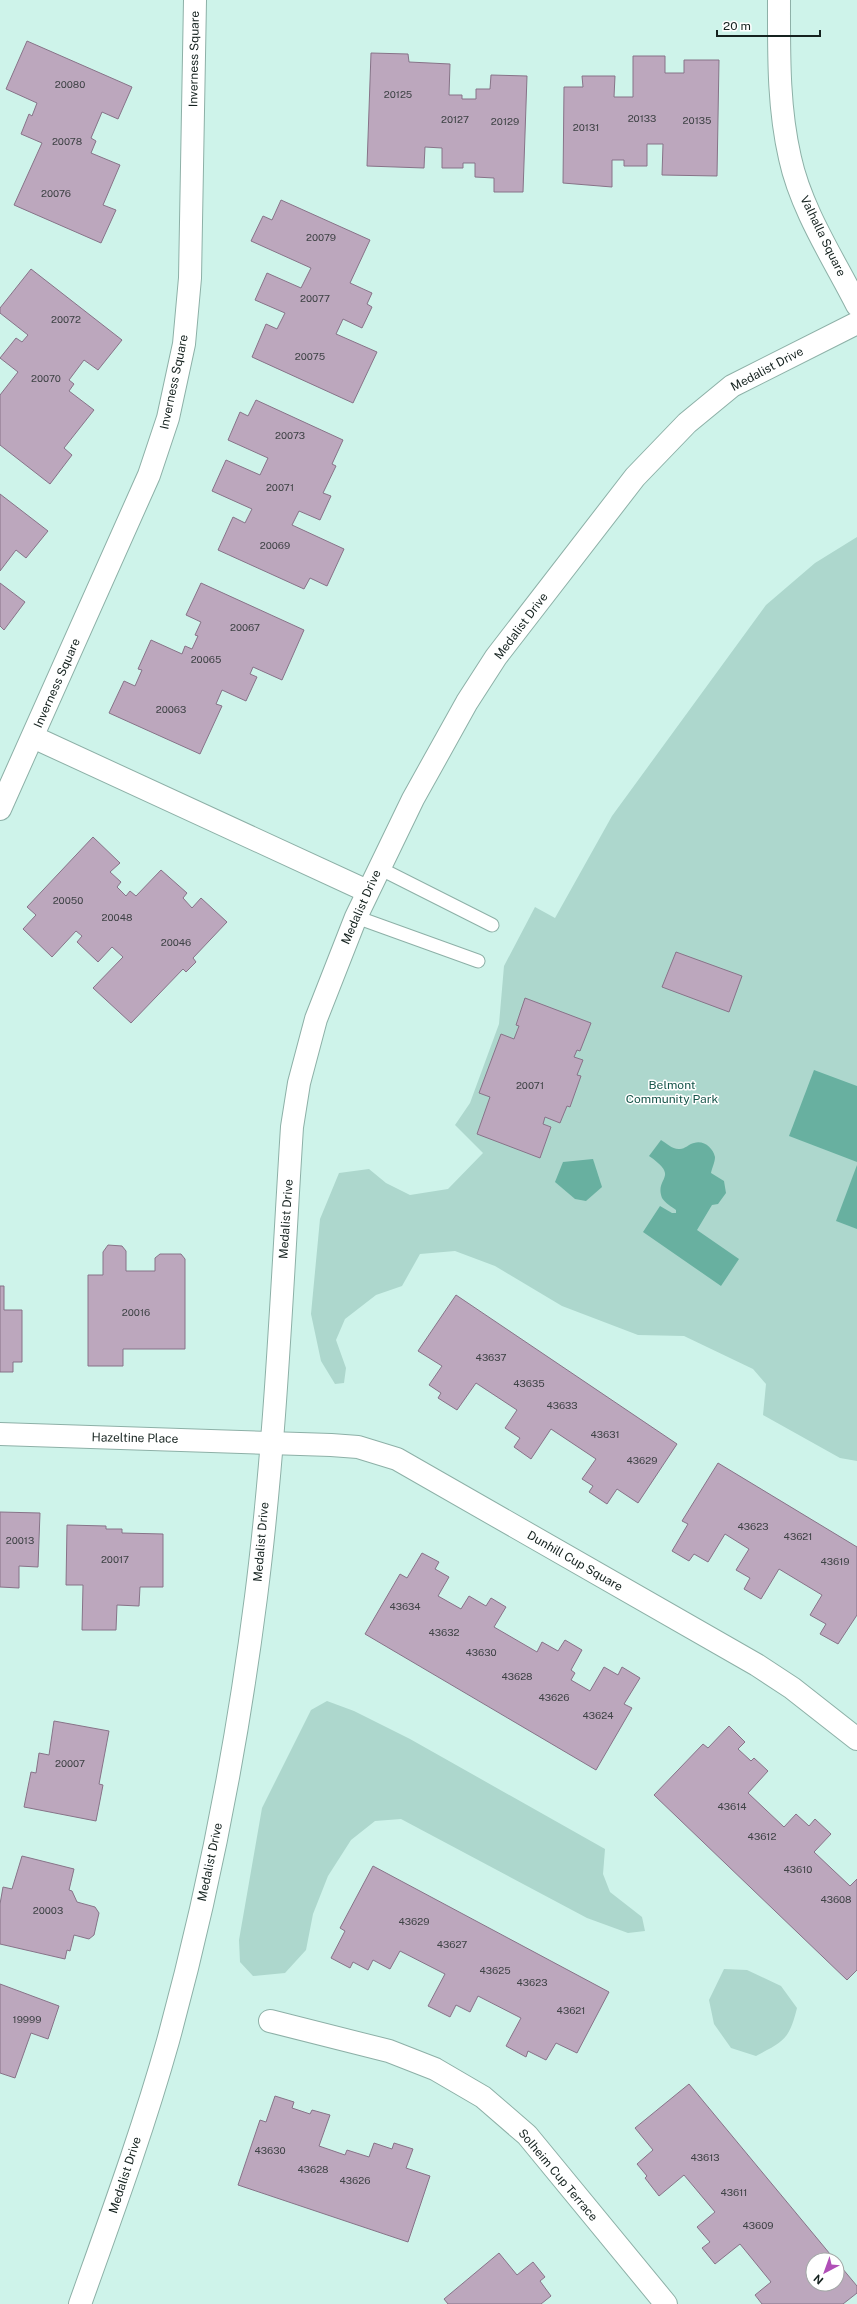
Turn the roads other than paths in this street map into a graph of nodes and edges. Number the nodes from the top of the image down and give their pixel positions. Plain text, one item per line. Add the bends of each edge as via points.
1 (195, 0) edge
2 (779, 0) edge
3 (857, 304) edge
4 (857, 323) edge
5 (34, 737) junction
6 (0, 809) edge
7 (379, 868) junction
8 (368, 891) junction
9 (356, 917) junction
10 (492, 925) dead end
11 (478, 961) dead end
12 (0, 1434) edge
13 (271, 1444) junction
14 (857, 1739) edge
15 (270, 2021) dead end
16 (80, 2304) edge
17 (666, 2304) edge

1 - 5 street, Inverness Square via 190,278 184,344 168,418 149,475
2 - 3 street, Valhalla Square via 780,104 790,159 807,207
4 - 7 street, Medalist Drive via 732,386 687,423 635,476 496,657 413,799
5 - 6 street, Inverness Square
5 - 8 street, Inverness Square
7 - 8 street, Medalist Drive
7 - 10 lane
8 - 9 street, Medalist Drive
9 - 11 lane
9 - 13 street, Medalist Drive via 316,1019 299,1083 292,1127
12 - 13 street, Hazeltine Place
13 - 14 street, Dunhill Cup Square via 358,1447 397,1459 757,1665 792,1688
13 - 16 street, Medalist Drive via 257,1595 235,1739 205,1894 165,2048 122,2187
15 - 17 street, Solheim Cup Terrace via 389,2051 435,2069 483,2097 527,2135

